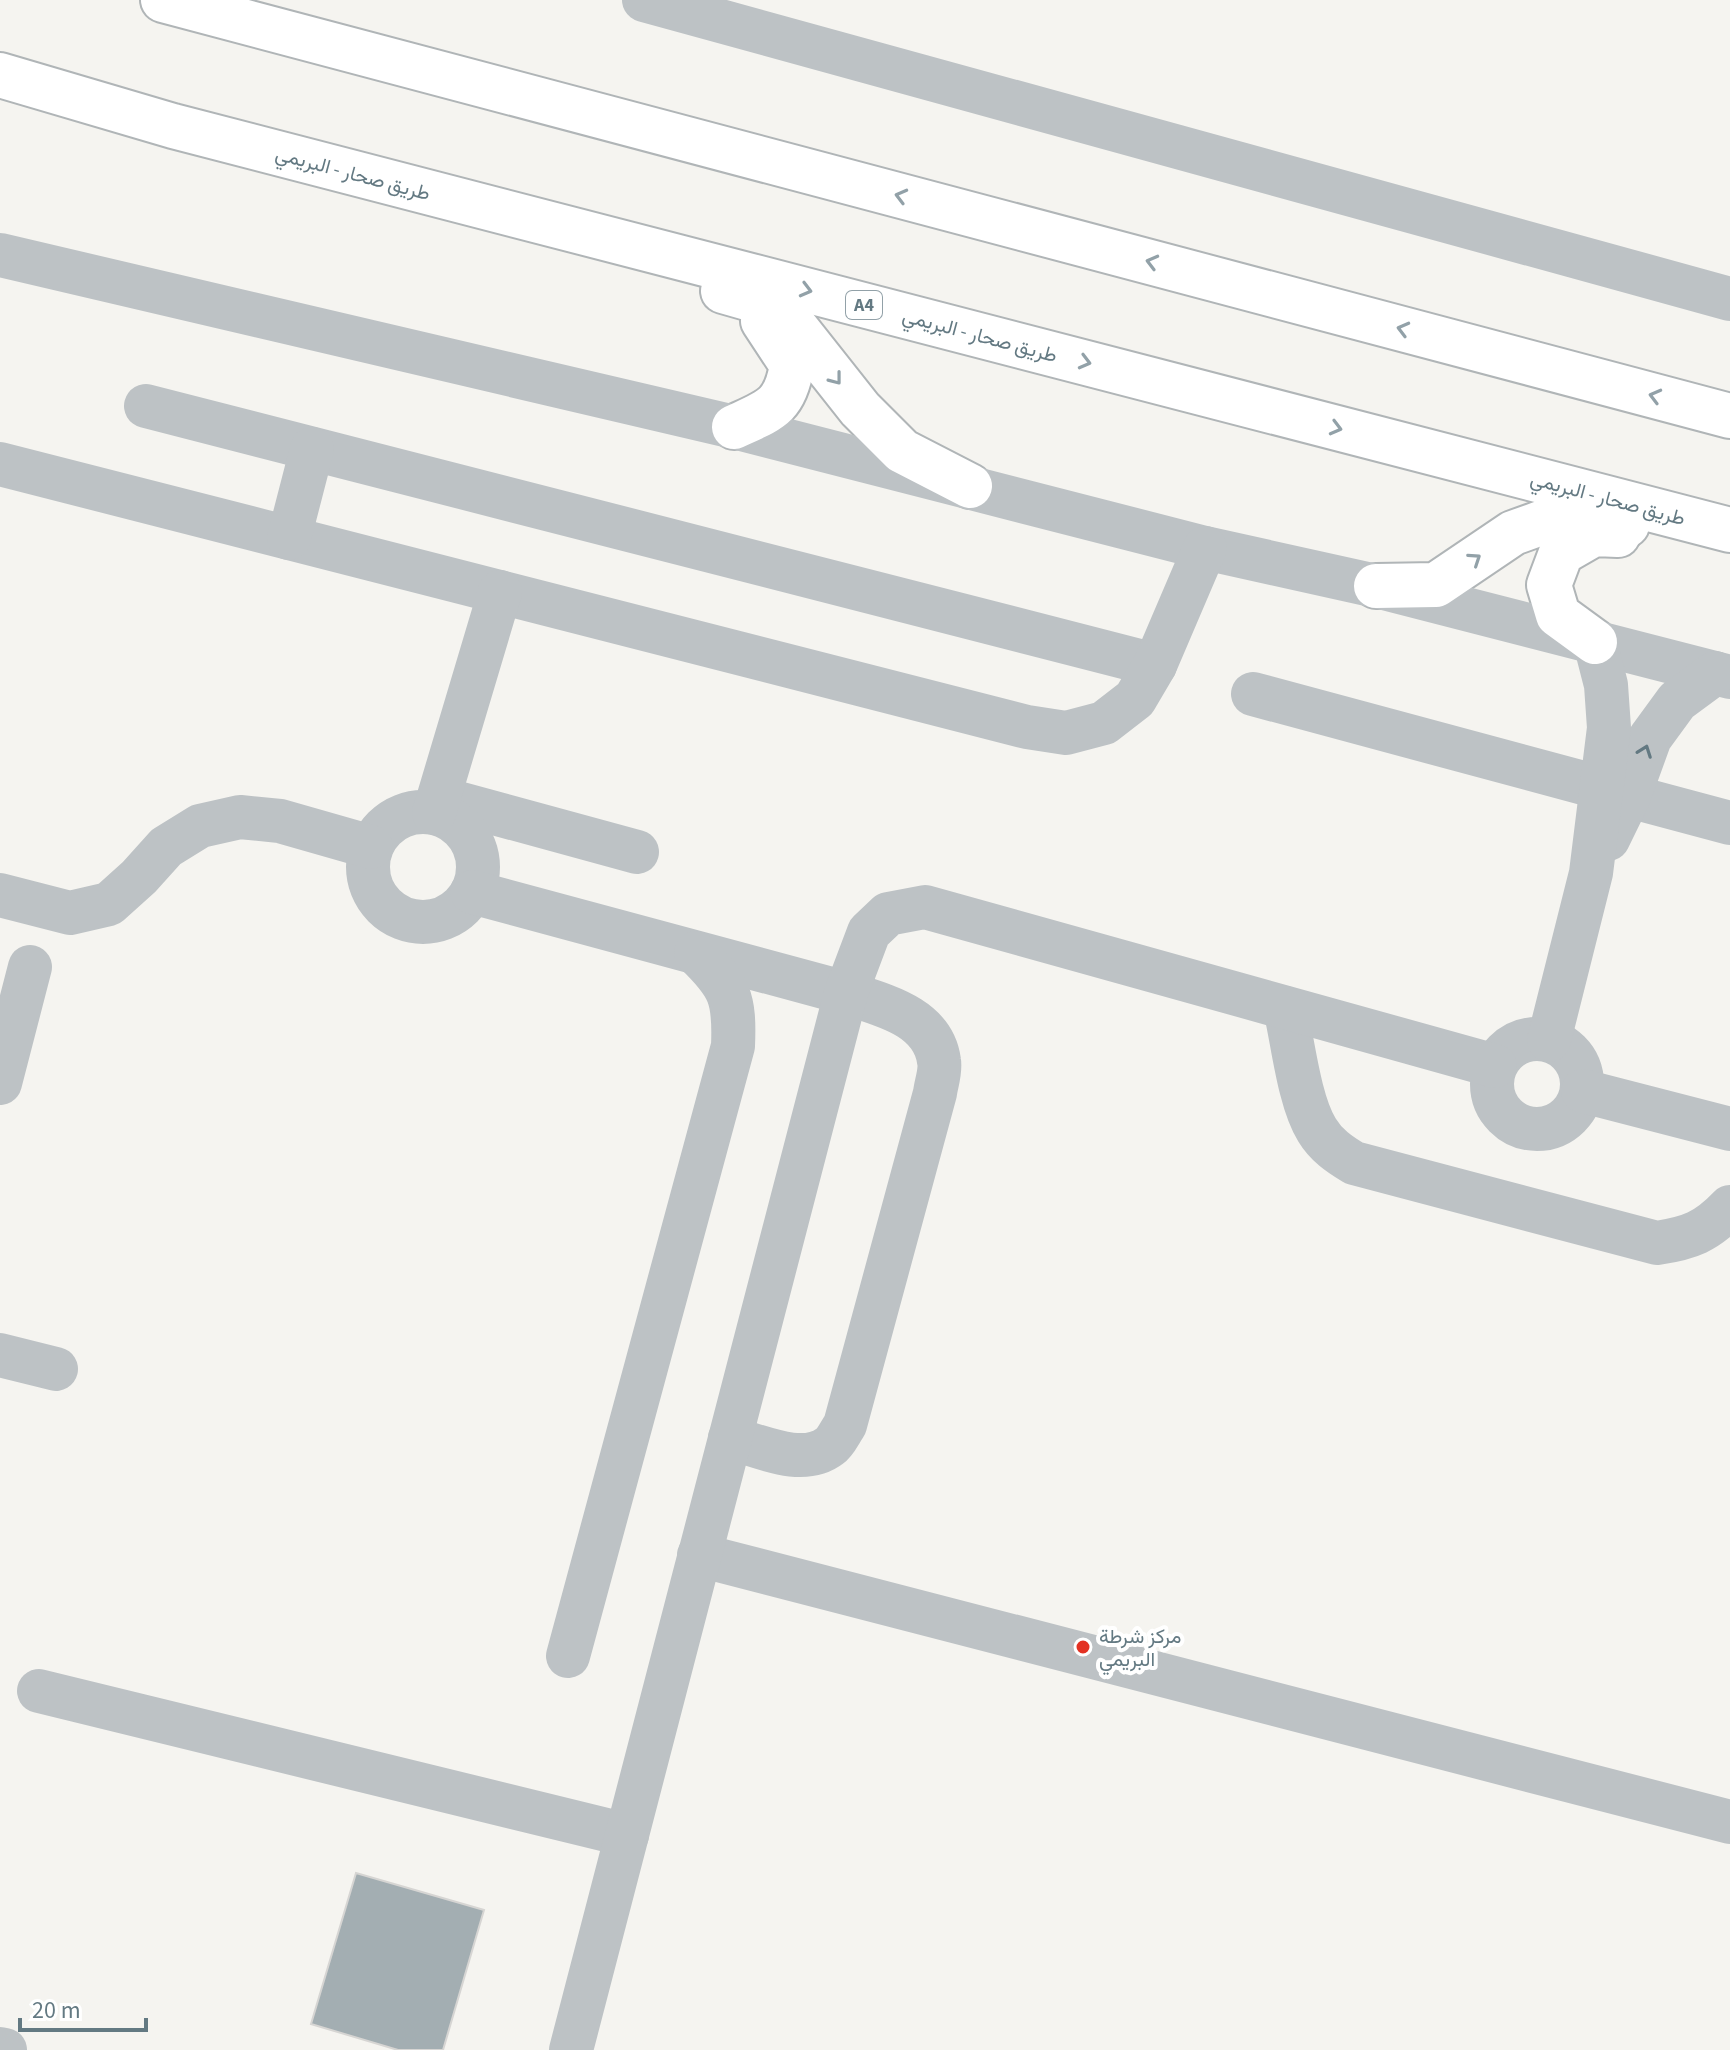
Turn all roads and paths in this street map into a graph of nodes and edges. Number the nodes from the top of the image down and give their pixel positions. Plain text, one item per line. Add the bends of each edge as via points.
1 (163, 0) edge
2 (644, 0) edge
3 (0, 75) edge
4 (0, 86) edge
5 (173, 126) junction
6 (0, 255) edge
7 (652, 272) junction
8 (1730, 299) edge
9 (146, 406) dead end
10 (1730, 416) edge
11 (734, 427) junction
12 (312, 449) junction
13 (0, 464) edge
14 (970, 486) junction
15 (1730, 530) edge
16 (1667, 536) junction
17 (289, 538) junction
18 (1205, 548) junction
19 (1730, 553) edge
20 (1376, 586) junction
21 (500, 592) junction
22 (1595, 642) junction
23 (1155, 665) junction
24 (1722, 675) edge
25 (1253, 694) dead end
26 (1615, 792) junction
27 (436, 805) junction
28 (1730, 823) edge
29 (371, 847) junction
30 (637, 852) dead end
31 (472, 892) junction
32 (0, 895) edge
33 (696, 953) junction
34 (30, 967) dead end
35 (846, 993) junction
36 (1285, 1008) junction
37 (1549, 1040) junction
38 (1495, 1066) junction
39 (0, 1083) edge
40 (1583, 1091) junction
41 (1730, 1129) edge
42 (1730, 1207) edge
43 (0, 1355) edge
44 (56, 1369) dead end
45 (730, 1438) junction
46 (699, 1555) junction
47 (568, 1656) dead end
48 (39, 1691) dead end
49 (1730, 1822) edge
50 (627, 1835) junction
51 (571, 2050) edge

10 -> 1 highway
2 - 8 street
3 - 5 highway, طريق صحار - البريمي / A4
4 - 5 street
5 - 7 highway
5 -> 15 highway, طريق صحار - البريمي / A4
6 - 11 street
7 - 11 highway via 759,315 792,365 788,389 771,411
7 -> 14 highway via 751,299 792,323 860,409 902,451
9 - 12 street
11 - 14 street
12 - 17 street
12 - 23 street
13 - 17 street
14 - 18 street
16 - 19 highway
20 -> 16 highway via 1436,585 1513,533 1549,520 1609,520
16 - 22 highway via 1594,534 1561,553 1549,585 1558,615
17 - 21 street
18 - 20 street
18 - 23 street
20 - 22 street
21 - 23 street via 1066,733 1104,723 1135,699
21 - 27 street
22 - 24 street
22 - 26 street via 1606,685
26 -> 24 street via 1677,701
25 - 26 street
26 - 28 street
26 - 37 street
27 - 29 street via 396,819
27 - 30 street
27 - 31 street via 468,835 477,853
29 - 31 street via 371,889 400,918 421,923 441,919 460,909
29 - 32 street via 280,821 240,817 200,826 166,847 109,904 70,913
31 - 33 street
33 - 35 street
33 - 47 street via 721,977 734,1011 733,1046
34 - 39 street
35 - 36 street via 869,932 888,914 925,907
35 - 45 street
35 - 45 street via 900,1011 927,1031 939,1061 935,1093 845,1425 832,1445 812,1456
36 - 38 street
36 - 42 street via 1316,1129 1332,1149 1354,1163 1657,1243 1688,1238 1714,1224
37 - 38 street via 1518,1043
37 - 40 street via 1576,1059
38 - 40 street via 1494,1100 1516,1125 1550,1128 1577,1107
40 - 41 street
43 - 44 street
45 - 46 street
46 - 49 street
46 - 50 street
48 - 50 street
50 - 51 street

